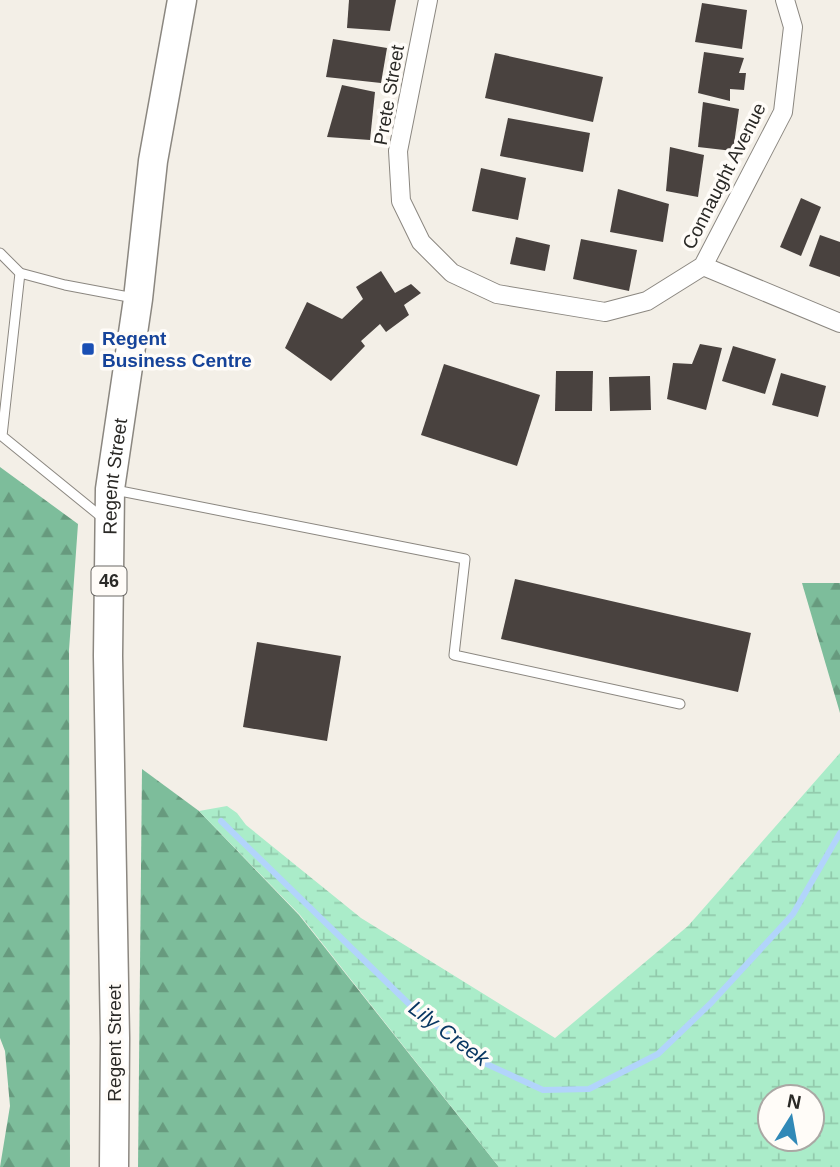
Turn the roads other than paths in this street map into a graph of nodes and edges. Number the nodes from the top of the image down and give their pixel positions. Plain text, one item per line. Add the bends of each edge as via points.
1 (182, 0) edge
2 (428, 0) edge
3 (785, 0) edge
4 (0, 253) edge
5 (703, 266) junction
6 (20, 273) junction
7 (138, 299) junction
8 (565, 305) joint
9 (840, 323) edge
10 (110, 489) junction
11 (110, 524) junction
12 (680, 704) dead end
13 (114, 1167) edge

1 - 7 main road, Regent Street / 46 via 153,161
2 - 8 street, Prete Street via 398,151 401,201 421,242 452,273 497,294
3 - 5 street, Connaught Avenue via 793,27 783,111
4 - 6 lane
5 - 8 street, Connaught Avenue via 647,302 605,312
5 - 9 street
6 - 7 lane
6 - 11 lane via 2,436
7 - 10 main road, Regent Street / 46
10 - 11 main road, Regent Street / 46
10 - 12 lane via 465,559 454,655
11 - 13 main road, Regent Street / 46

